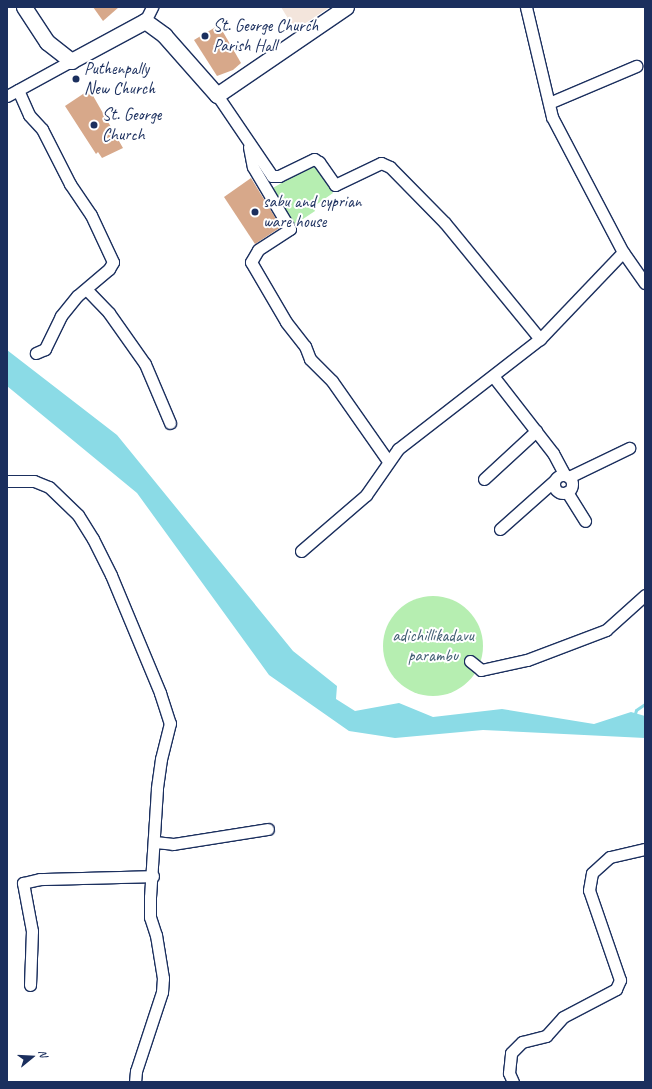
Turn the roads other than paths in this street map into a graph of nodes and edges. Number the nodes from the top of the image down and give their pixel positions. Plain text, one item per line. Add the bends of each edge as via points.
1 (24, 7) edge
2 (152, 7) edge
3 (346, 7) edge
4 (526, 7) edge
5 (146, 21) junction
6 (71, 61) junction
7 (636, 66) dead end
8 (18, 90) junction
9 (217, 95) junction
10 (7, 96) edge
11 (549, 103) junction
12 (249, 143) junction
13 (623, 252) junction
14 (645, 283) edge
15 (86, 290) junction
16 (540, 339) junction
17 (36, 353) dead end
18 (493, 376) junction
19 (170, 423) dead end
20 (536, 431) junction
21 (629, 448) dead end
22 (388, 460) junction
23 (562, 477) junction
24 (484, 479) dead end
25 (7, 481) edge
26 (567, 492) junction
27 (585, 521) dead end
28 (500, 529) dead end
29 (301, 551) dead end
30 (645, 595) edge
31 (470, 661) dead end
32 (268, 829) dead end
33 (155, 842) junction
34 (645, 849) edge
35 (153, 876) junction
36 (30, 985) dead end
37 (135, 1082) edge
38 (513, 1082) edge

1 - 6 main road via 47,42
2 - 5 street
3 - 9 main road
4 - 11 street
5 - 6 main road
5 - 9 main road via 164,35
6 - 8 street
7 - 11 street
8 - 10 street
8 - 15 street via 29,115 42,129 70,184 91,215 113,262
9 - 12 street
11 - 13 street via 552,117 566,147
12 - 16 street via 272,176 279,176 314,158 335,184 381,163 390,167 445,223
12 - 22 street via 253,166 290,229 258,250 251,262 286,322 305,346 310,359 332,381 340,396
13 - 14 street
13 - 16 street
15 - 17 street via 77,296 61,316 45,349
15 - 19 street via 109,313 145,364
16 - 18 street
18 - 20 street
18 - 22 street via 398,448
20 - 23 street via 553,453
20 - 24 street
21 - 23 street
22 - 29 street via 366,495
23 - 26 street via 572,485
23 - 26 street via 556,489
23 - 28 street
25 - 33 street via 34,481 49,487 78,515 111,575 160,693 170,723 161,759
26 - 27 street
30 - 31 street via 606,630 526,660 481,670
32 - 33 street via 173,844
33 - 35 street
34 - 38 street via 610,857 592,873 589,890 620,980 616,989 563,1017 546,1036 522,1042 511,1053 509,1073
35 - 36 street via 40,879 23,883 32,931
35 - 37 street via 150,917 161,966 162,992

